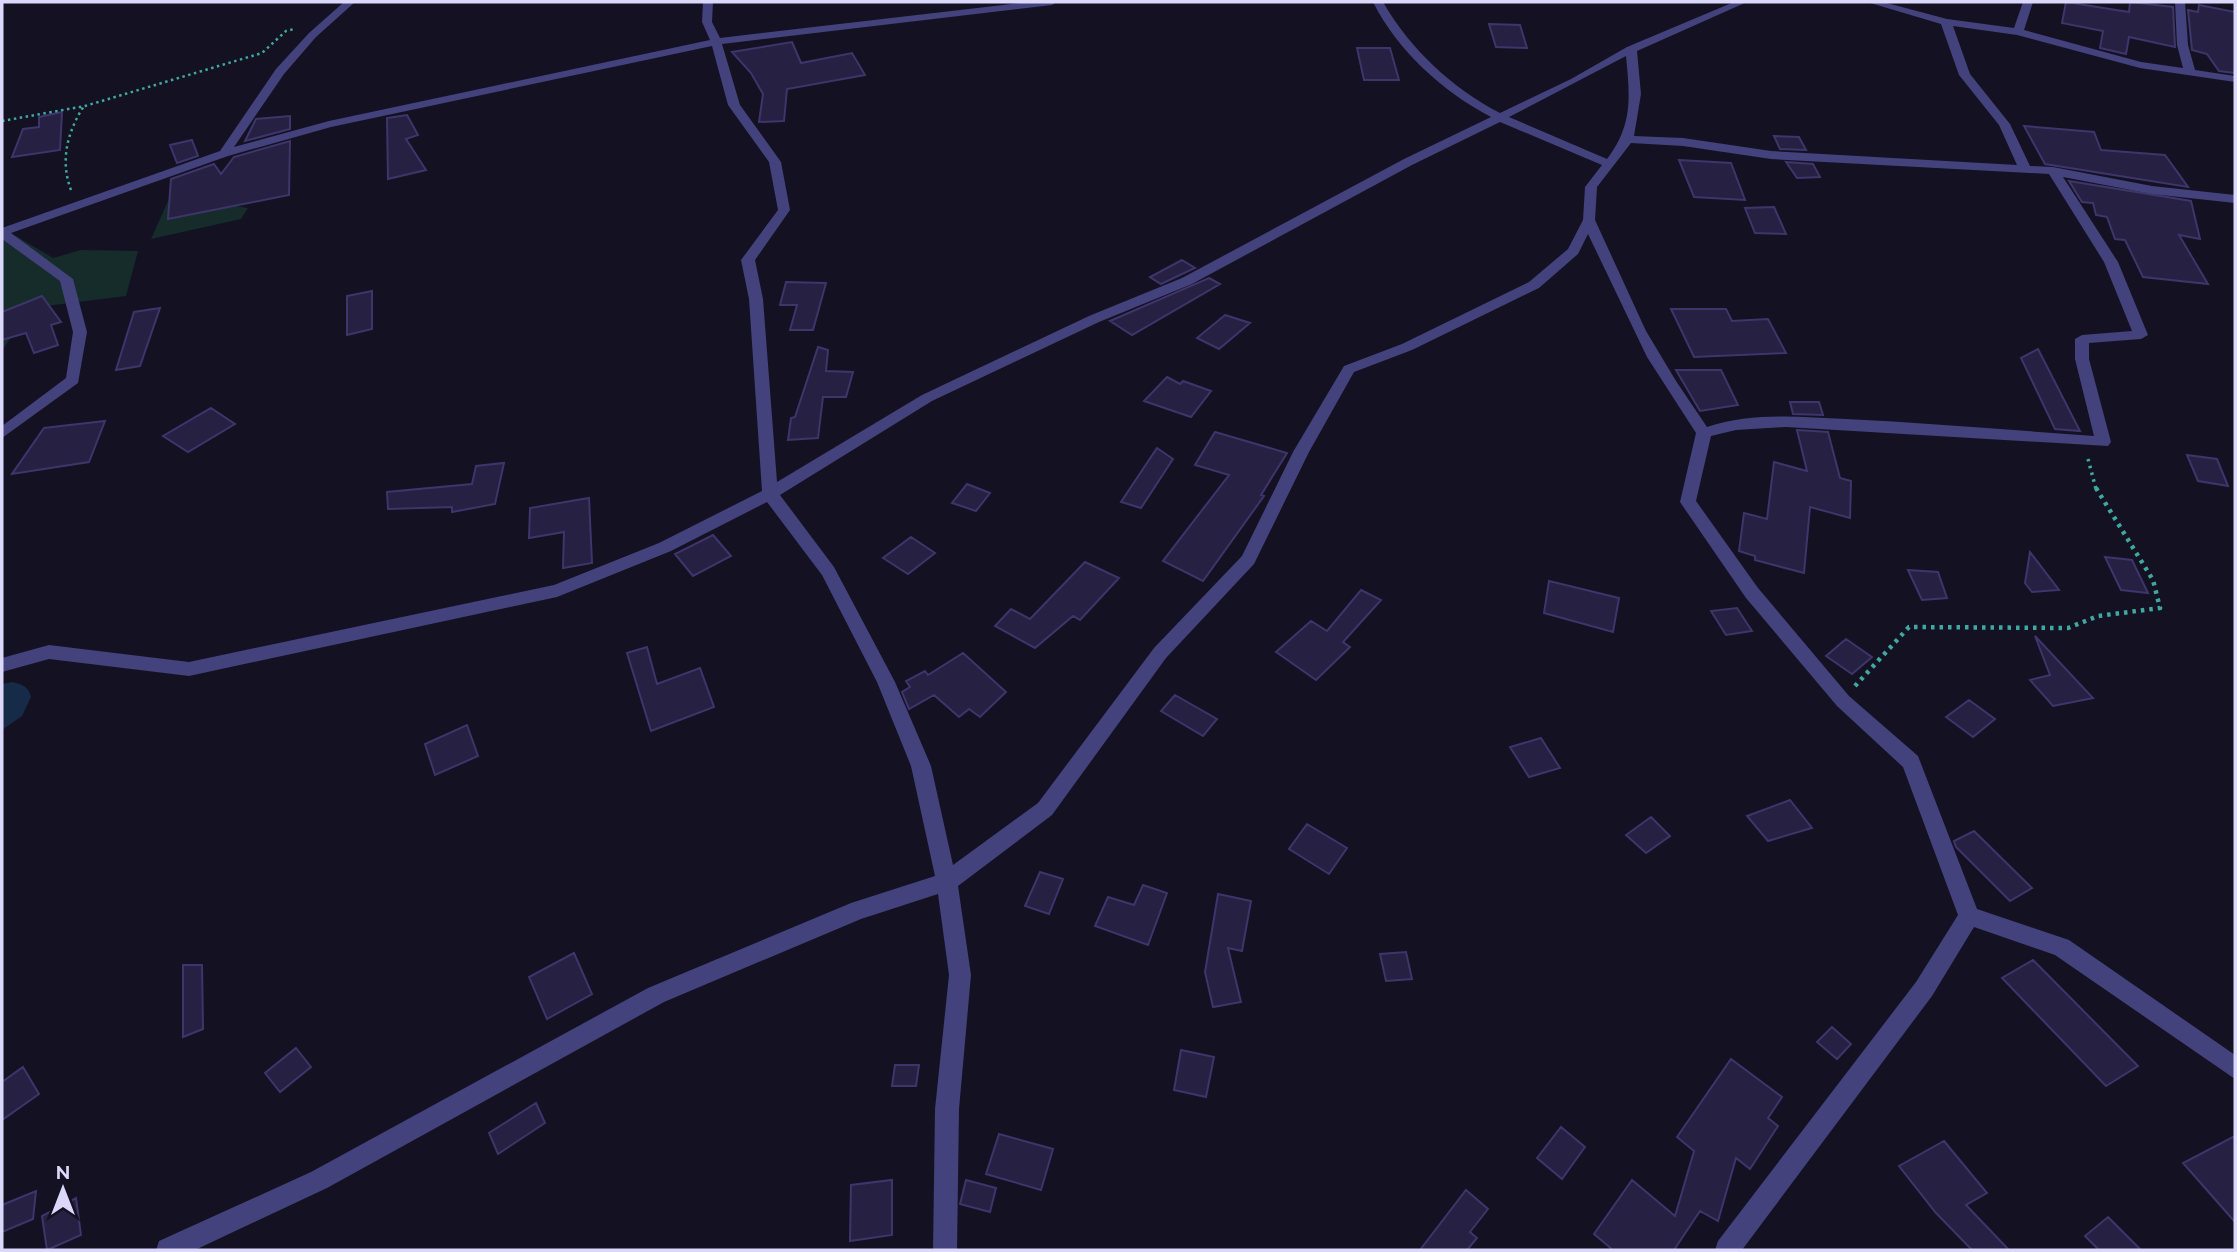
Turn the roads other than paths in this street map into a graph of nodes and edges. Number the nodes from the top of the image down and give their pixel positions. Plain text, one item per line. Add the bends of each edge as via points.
1 (350, 2) edge
2 (708, 2) edge
3 (1052, 2) edge
4 (1378, 2) edge
5 (1742, 2) edge
6 (1872, 2) edge
7 (2028, 2) edge
8 (2180, 2) edge
9 (1946, 22) junction
10 (2018, 32) junction
11 (716, 42) junction
12 (1631, 49) junction
13 (2190, 72) junction
14 (2235, 79) edge
15 (1504, 118) junction
16 (1628, 139) junction
17 (224, 153) junction
18 (1609, 164) junction
19 (2026, 171) junction
20 (2053, 172) junction
21 (2235, 199) edge
22 (1589, 220) junction
23 (2, 232) edge
24 (2, 433) edge
25 (1704, 433) junction
26 (770, 494) junction
27 (2, 665) edge
28 (947, 882) junction
29 (1969, 916) junction
30 (2235, 1068) edge
31 (168, 1250) edge
32 (945, 1250) edge
33 (1727, 1250) edge

1 - 17 street via 326,21 261,93
2 - 11 street via 707,22
3 - 11 street
4 - 15 street via 1428,65 1475,104
5 - 12 street
6 - 9 street
7 - 10 street
8 - 13 street via 2180,51
9 - 10 street
9 - 19 street via 1965,75 2004,124
10 - 13 street via 2140,65
11 - 17 street via 342,121
11 - 26 street via 734,105 775,162 784,210 748,260 756,299
12 - 15 street
12 - 16 street via 1635,94
13 - 14 street
15 - 18 street
15 - 26 street via 1408,162 1187,281 1094,319 927,398
16 - 18 street
16 - 19 street via 1771,155
17 - 23 street
18 - 22 street via 1591,187
19 - 20 street
20 - 21 street
20 - 25 street via 2111,262 2141,335 2082,339 2082,359 2103,442 1878,425 1767,422 1730,423
22 - 25 street via 1651,355
22 - 28 street via 1573,251 1534,285 1407,347 1349,369 1301,452 1248,560 1160,653 1045,809
23 - 24 street via 66,279 80,332 73,380
25 - 29 street via 1688,502 1752,593 1843,701 1912,762
26 - 27 street via 665,547 558,591 189,669 49,652
26 - 28 street via 828,571 886,682 921,766
28 - 31 street via 858,910 656,995 319,1180
28 - 32 street via 960,975 947,1109
29 - 30 street via 2061,947
29 - 33 street via 1924,989

